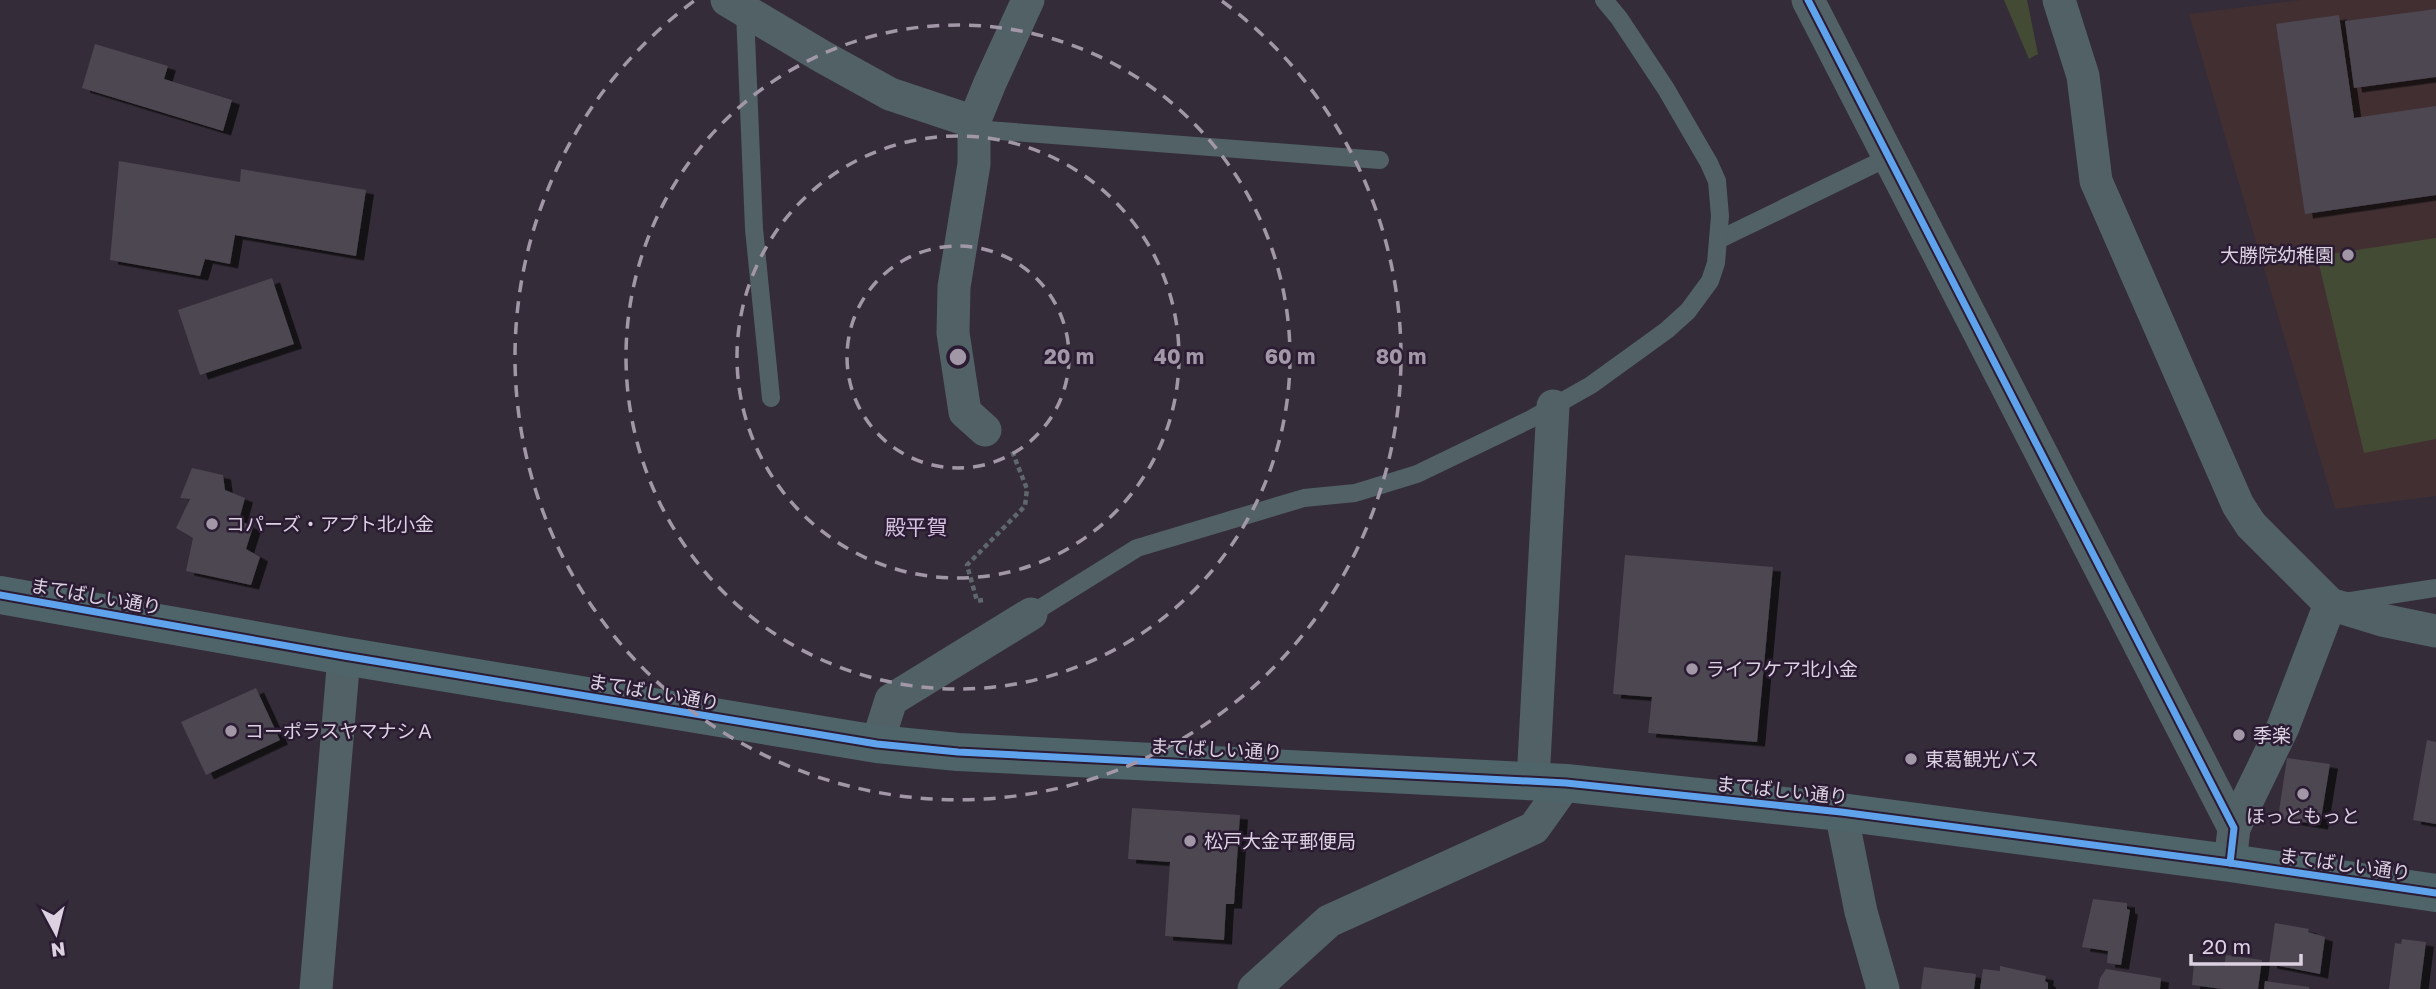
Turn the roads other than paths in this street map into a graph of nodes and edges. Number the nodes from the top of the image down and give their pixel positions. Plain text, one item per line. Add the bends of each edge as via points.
1 (1028, 0) edge
2 (1604, 0) edge
3 (1808, 0) edge
4 (2059, 0) edge
5 (736, 6) edge
6 (974, 125) junction
7 (1889, 157) junction
8 (1380, 160) dead end
9 (1718, 240) junction
10 (771, 398) dead end
11 (1553, 406) junction
12 (985, 430) road end
13 (2436, 588) edge
14 (0, 595) edge
15 (2330, 604) junction
16 (1031, 614) joint
17 (2436, 631) edge
18 (344, 656) junction
19 (877, 744) junction
20 (1550, 782) junction
21 (1841, 811) junction
22 (2232, 845) junction
23 (2436, 893) edge
24 (316, 989) edge
25 (1254, 989) edge
26 (1882, 989) edge

1 - 6 street
2 - 9 lane via 1709,163 1717,181
3 - 7 street
4 - 15 street via 2083,76 2096,181 2238,505 2251,525
5 - 6 street via 890,94
5 - 10 lane
6 - 8 lane
6 - 12 street via 974,164 954,287 953,333 965,412
7 - 9 lane
7 - 22 street
9 - 11 lane via 1710,281 1688,311 1591,385
11 - 16 lane via 1418,474 1355,492 1304,498 1137,548
11 - 20 street
13 - 15 lane
14 - 18 street, まてばしい通り
15 - 17 street
15 - 22 street
16 - 19 street via 891,700
18 - 19 street, まてばしい通り
18 - 24 street
19 - 20 street, まてばしい通り
20 - 21 street, まてばしい通り
20 - 25 street via 1534,828 1329,921
21 - 22 street, まてばしい通り
21 - 26 street
22 - 23 street, まてばしい通り

